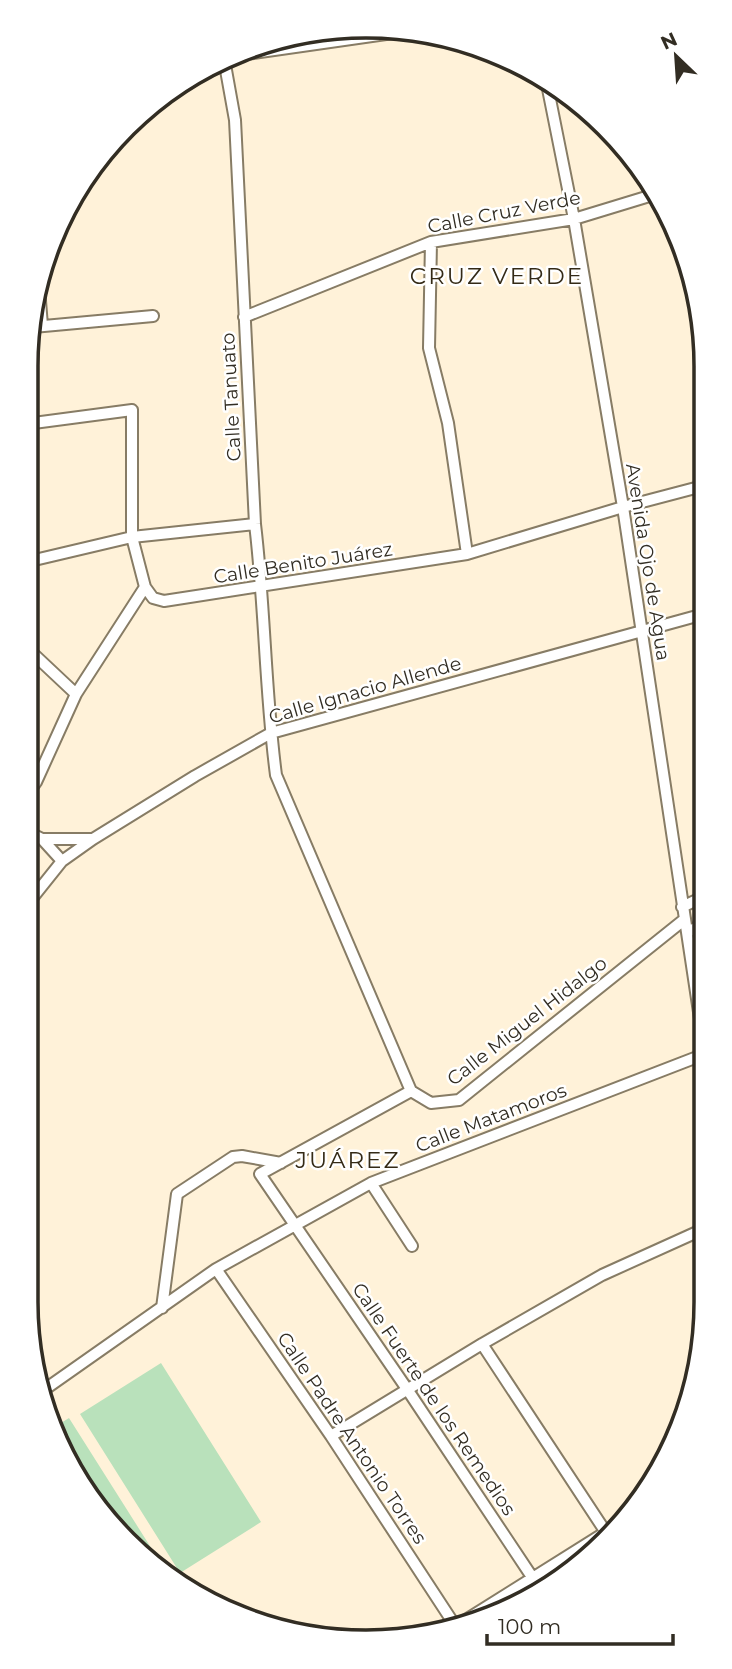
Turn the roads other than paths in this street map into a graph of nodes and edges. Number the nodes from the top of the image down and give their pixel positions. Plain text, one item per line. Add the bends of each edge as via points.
1 (354, 39) edge
2 (290, 48) edge
3 (226, 70) edge
4 (550, 96) edge
5 (647, 197) edge
6 (574, 219) junction
7 (432, 242) junction
8 (153, 316) dead end
9 (244, 317) junction
10 (41, 327) edge
11 (38, 422) edge
12 (694, 488) edge
13 (623, 507) junction
14 (256, 524) junction
15 (132, 537) junction
16 (467, 554) junction
17 (38, 559) edge
18 (145, 587) junction
19 (262, 587) junction
20 (694, 617) edge
21 (641, 630) junction
22 (38, 658) edge
23 (76, 694) junction
24 (271, 733) junction
25 (38, 778) edge
26 (38, 837) edge
27 (42, 839) junction
28 (93, 839) junction
29 (62, 861) junction
30 (38, 891) edge
31 (694, 905) edge
32 (684, 913) junction
33 (694, 929) edge
34 (688, 932) junction
35 (694, 975) edge
36 (694, 1057) edge
37 (411, 1091) junction
38 (281, 1163) junction
39 (371, 1183) junction
40 (296, 1226) junction
41 (694, 1233) edge
42 (412, 1246) dead end
43 (216, 1269) junction
44 (162, 1308) junction
45 (482, 1344) junction
46 (50, 1386) edge
47 (407, 1389) junction
48 (331, 1436) junction
49 (604, 1528) edge
50 (580, 1550) edge
51 (532, 1579) junction
52 (535, 1583) edge
53 (486, 1608) edge
54 (450, 1619) edge

1 - 2 street
3 - 9 street, Calle Tanuato via 235,120
4 - 6 street, Avenida Ojo de Agua
5 - 6 street, Calle Cruz Verde
6 - 7 street, Calle Cruz Verde
6 - 13 street, Avenida Ojo de Agua
7 - 9 street, Calle Cruz Verde
7 - 16 street via 429,348 448,423
8 - 10 street
9 - 14 street, Calle Tanuato
11 - 15 street via 132,410
12 - 13 street, Calle Benito Juárez
13 - 16 street, Calle Benito Juárez
13 - 21 street, Avenida Ojo de Agua
14 - 15 street
14 - 19 street, Calle Tanuato
15 - 17 street
15 - 18 street
16 - 19 street, Calle Benito Juárez
18 - 19 street, Calle Benito Juárez via 153,598 164,601
18 - 23 street
19 - 24 street, Calle Tanuato
20 - 21 street, Calle Ignacio Allende
21 - 24 street, Calle Ignacio Allende
21 - 32 street, Avenida Ojo de Agua
22 - 23 street
23 - 25 street
24 - 28 street, Calle Ignacio Allende
24 - 37 street, Calle Tanuato via 276,775
26 - 27 street
27 - 28 street
27 - 29 street
28 - 29 street, Calle Ignacio Allende
29 - 30 street, Calle Ignacio Allende
31 - 32 street, Calle Miguel Hidalgo
32 - 34 street, Avenida Ojo de Agua
32 - 37 street, Calle Miguel Hidalgo via 459,1100 431,1103
33 - 34 street
34 - 35 street, Avenida Ojo de Agua
36 - 39 street, Calle Matamoros
37 - 38 street
38 - 40 street via 260,1174
38 - 44 street via 233,1157 177,1194
39 - 40 street, Calle Matamoros
39 - 42 street
40 - 43 street
40 - 47 street, Calle Fuerte de los Remedios
41 - 45 street via 602,1275
43 - 44 street
43 - 48 street, Calle Padre Antonio Torres
44 - 46 street
45 - 47 street
45 - 49 street
47 - 48 street
47 - 51 street, Calle Fuerte de los Remedios
48 - 54 street, Calle Padre Antonio Torres
50 - 51 street
51 - 52 street, Calle Fuerte de los Remedios
51 - 53 street

